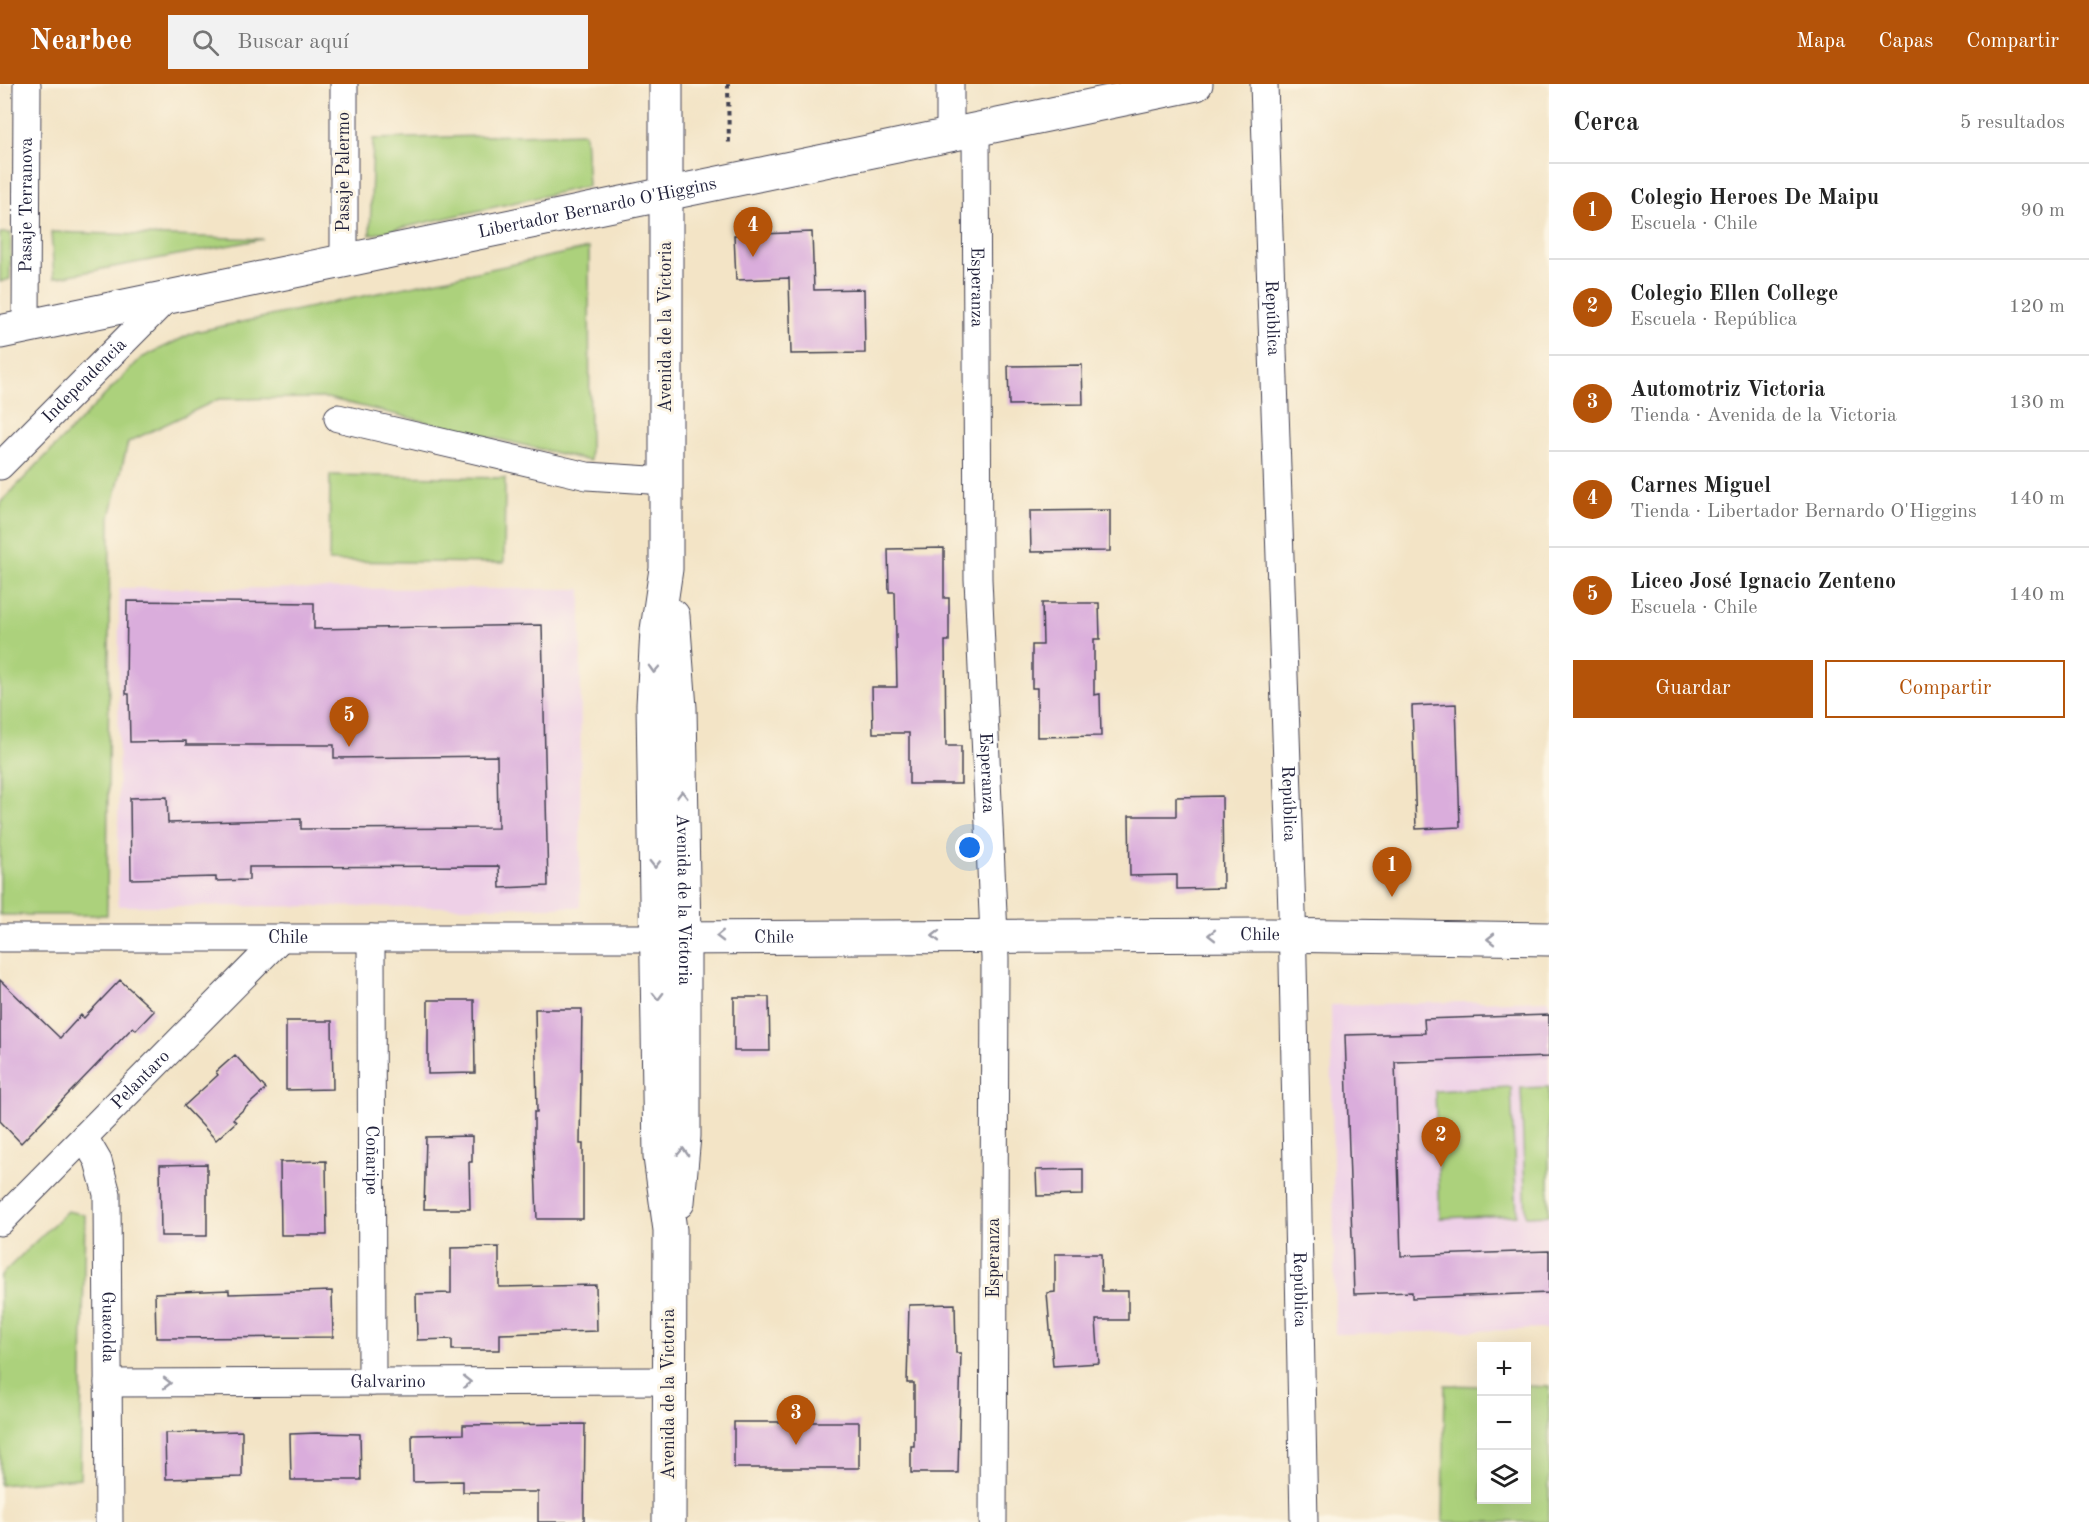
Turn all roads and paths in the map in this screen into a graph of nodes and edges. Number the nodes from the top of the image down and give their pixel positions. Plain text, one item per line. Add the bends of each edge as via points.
1 (27, 84) edge
2 (344, 84) edge
3 (666, 84) edge
4 (728, 84) edge
5 (950, 84) edge
6 (1196, 84) edge
7 (1264, 84) edge
8 (963, 134) junction
9 (730, 181) junction
10 (666, 194) junction
11 (344, 260) junction
12 (168, 297) junction
13 (13, 330) edge
14 (338, 418) dead end
15 (0, 466) edge
16 (666, 481) junction
17 (995, 935) junction
18 (670, 937) junction
19 (1292, 937) junction
20 (0, 938) edge
21 (281, 938) junction
22 (371, 938) junction
23 (1549, 939) edge
24 (84, 1137) junction
25 (0, 1222) edge
26 (669, 1381) junction
27 (372, 1382) junction
28 (108, 1383) junction
29 (109, 1522) edge
30 (669, 1522) edge
31 (993, 1522) edge
32 (1304, 1522) edge

1 - 13 street, Pasaje Terranova
2 - 11 street, Pasaje Palermo
3 - 10 street, Avenida de la Victoria
4 - 9 path
5 - 8 street, Esperanza
6 - 8 street, Libertador Bernardo O'Higgins
7 - 19 street, República
8 - 9 street, Libertador Bernardo O'Higgins
8 - 17 street, Esperanza via 981,674
9 - 10 street, Libertador Bernardo O'Higgins
10 - 11 street, Libertador Bernardo O'Higgins
10 - 16 street, Avenida de la Victoria
11 - 12 street, Libertador Bernardo O'Higgins
12 - 13 street, Libertador Bernardo O'Higgins
12 - 15 street, Independencia
14 - 16 street via 587,476
16 - 18 street, Avenida de la Victoria via 666,569 657,630 653,705
17 -> 18 street, Chile
19 -> 17 street, Chile
17 - 31 street, Esperanza
18 - 22 street, Chile
18 - 26 street, Avenida de la Victoria via 660,1157 670,1230
23 -> 19 street, Chile
19 - 32 street, República
20 - 21 street, Chile
21 - 22 street, Chile
21 - 24 street, Pelantaro
22 - 27 street, Coñaripe
24 - 25 street, Pelantaro
24 - 28 street, Guacolda via 98,1161 106,1194
27 -> 26 street, Galvarino
26 - 30 street, Avenida de la Victoria
28 -> 27 street, Galvarino
28 - 29 street, Guacolda

